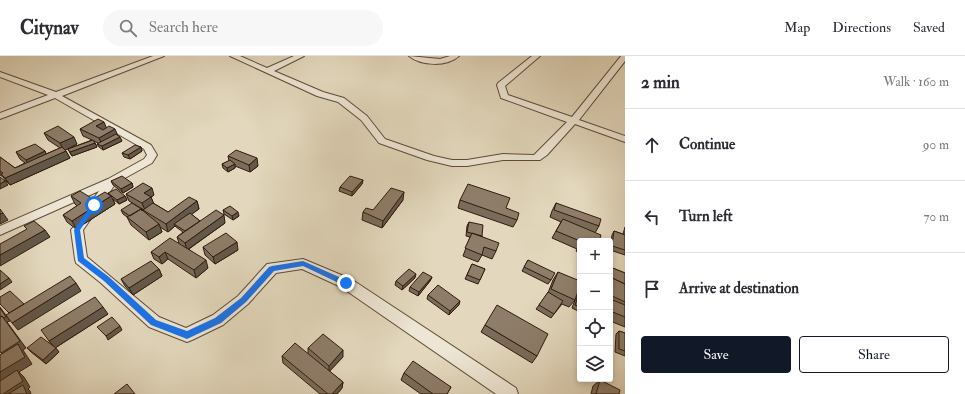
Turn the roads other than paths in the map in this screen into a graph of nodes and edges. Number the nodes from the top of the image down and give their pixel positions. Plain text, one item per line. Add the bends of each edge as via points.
1 (160, 56) edge
2 (234, 56) edge
3 (300, 56) edge
4 (413, 56) edge
5 (455, 56) edge
6 (536, 56) edge
7 (625, 56) edge
8 (267, 71) junction
9 (0, 74) edge
10 (55, 95) junction
11 (0, 116) edge
12 (573, 121) junction
13 (625, 139) edge
14 (112, 181) junction
15 (0, 231) edge
16 (510, 394) edge

1 - 10 street
2 - 8 street
3 - 8 street
4 - 5 street via 436,62 444,62
6 - 12 street via 501,85 504,96
7 - 12 street
8 - 12 street via 320,94 341,100 364,118 382,141 431,158 452,162 466,163 503,157 536,158
9 - 10 street
10 - 11 street
10 - 14 street via 148,147 152,155 148,161
12 - 13 street
14 - 15 street
14 - 16 street via 77,230 81,259 154,322 187,335 218,320 243,300 272,268 303,264 346,283

